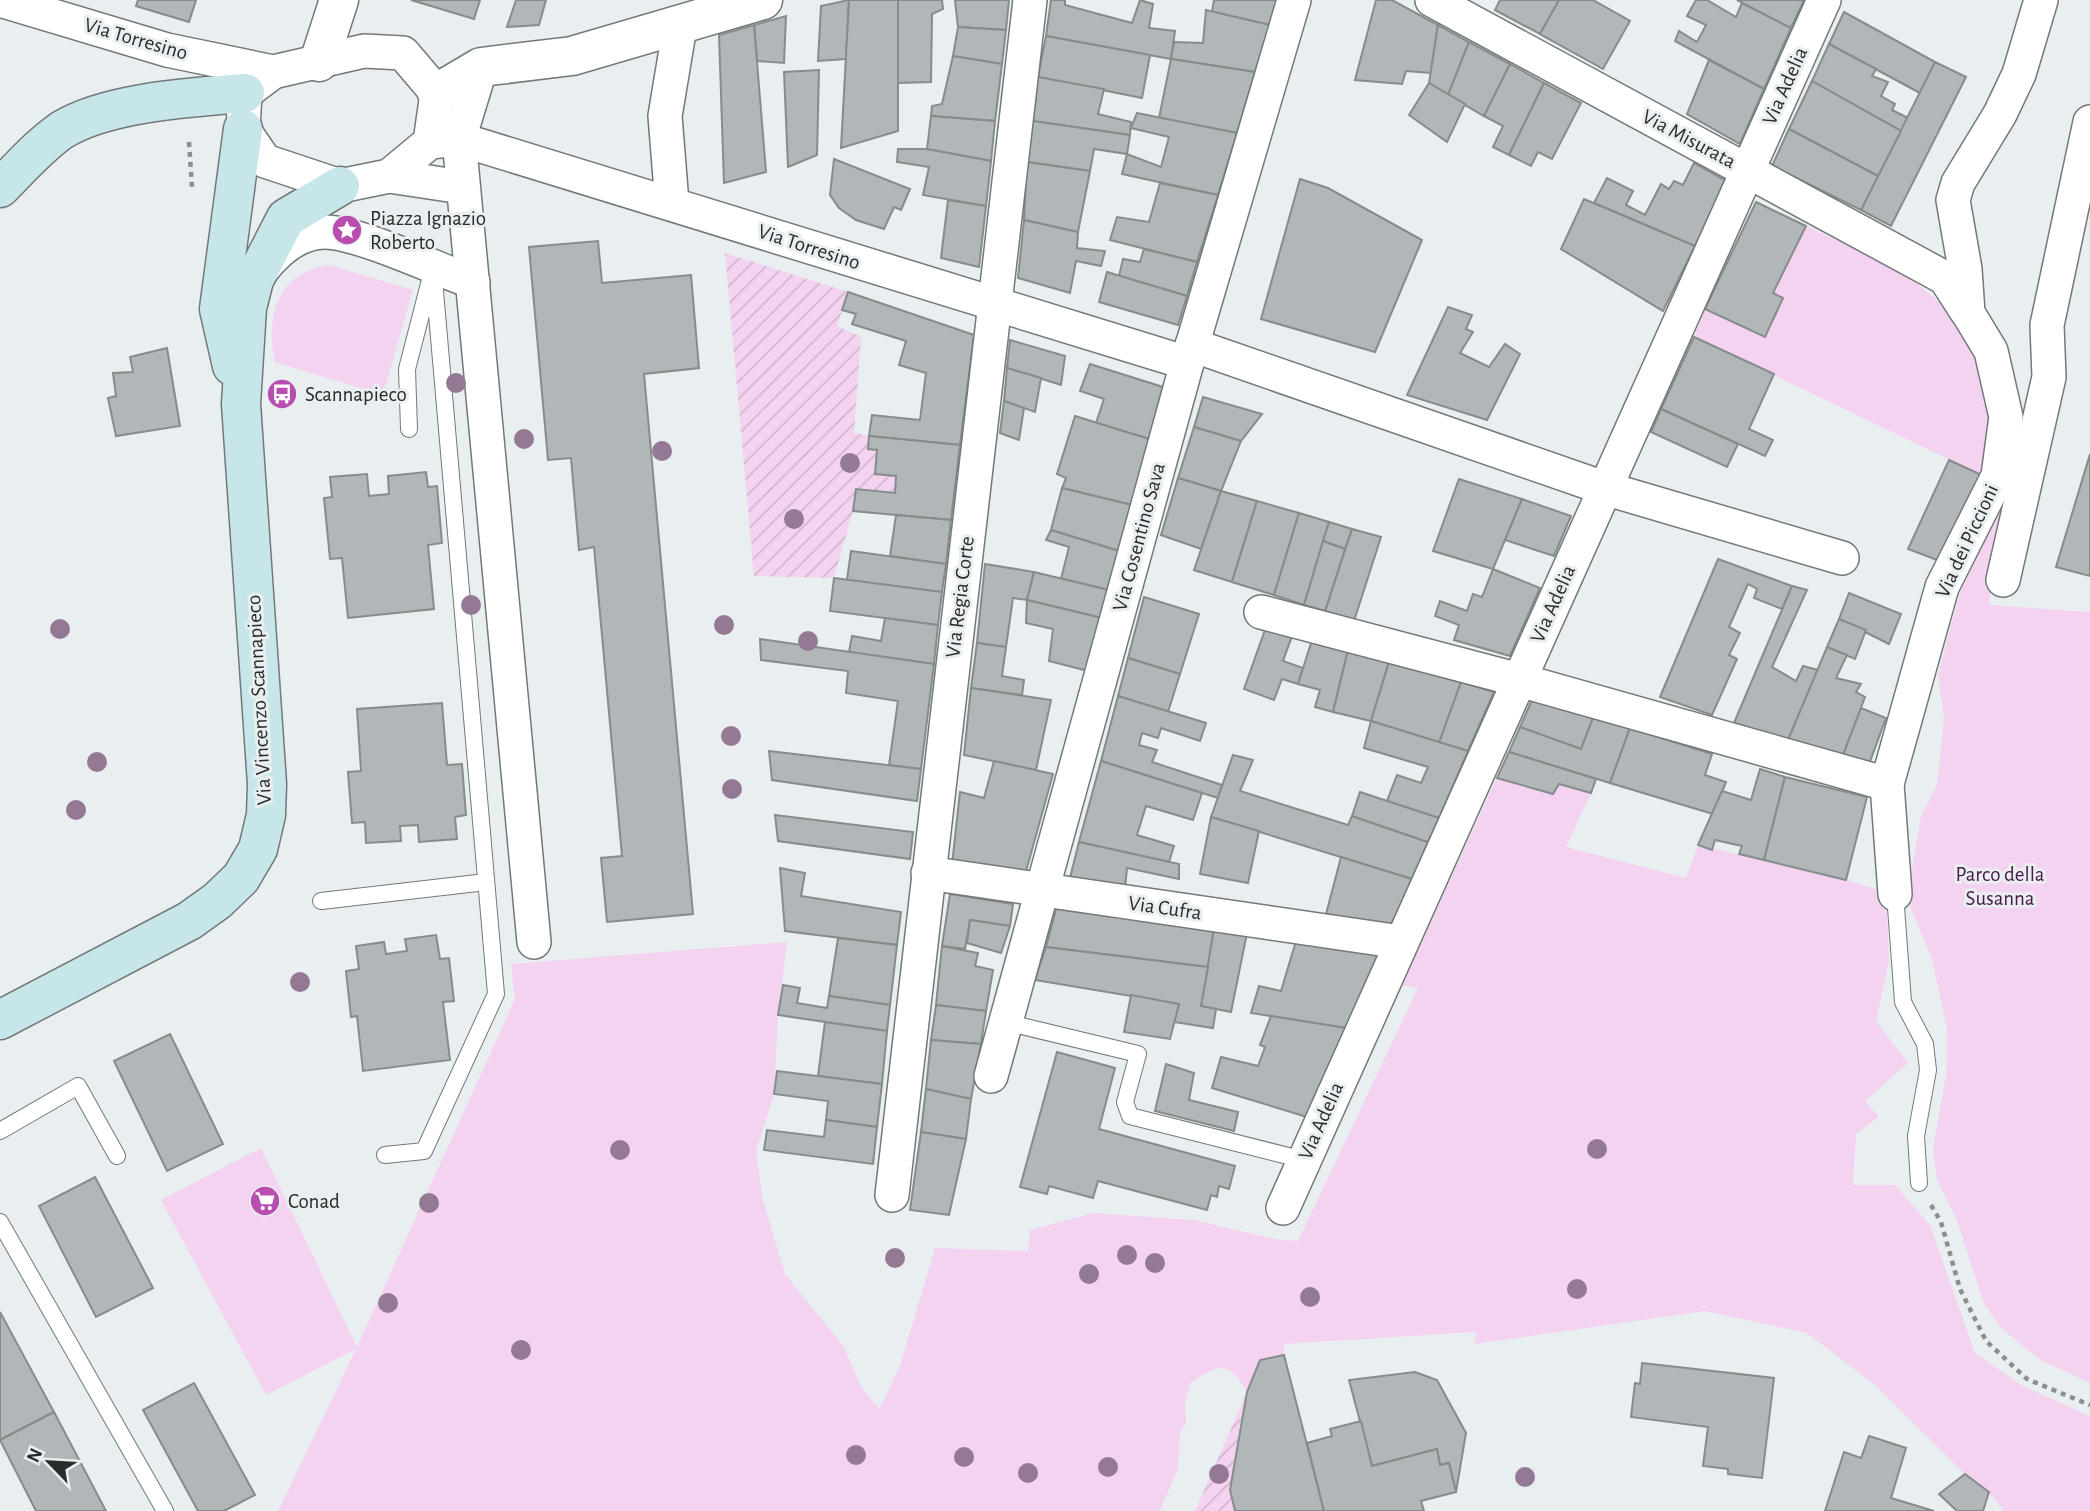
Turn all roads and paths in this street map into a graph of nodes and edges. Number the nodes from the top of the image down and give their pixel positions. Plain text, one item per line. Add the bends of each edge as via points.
1 (0, 0) edge
2 (339, 0) edge
3 (763, 0) edge
4 (1030, 0) edge
5 (1294, 0) edge
6 (1432, 0) edge
7 (1824, 0) edge
8 (2041, 0) edge
9 (680, 26) junction
10 (319, 62) junction
11 (481, 67) junction
12 (437, 93) junction
13 (254, 98) junction
14 (2090, 122) edge
15 (445, 140) junction
16 (189, 142) dead end
17 (1747, 170) junction
18 (389, 176) junction
19 (340, 186) junction
20 (462, 187) junction
21 (0, 188) edge
22 (193, 194) dead end
23 (672, 203) junction
24 (433, 268) junction
25 (254, 280) junction
26 (473, 282) junction
27 (994, 305) junction
28 (1968, 313) junction
29 (1189, 354) junction
30 (241, 404) junction
31 (409, 429) dead end
32 (1604, 488) junction
33 (1842, 558) dead end
34 (2003, 580) dead end
35 (1261, 612) dead end
36 (1519, 680) junction
37 (1887, 784) junction
38 (928, 873) junction
39 (486, 882) junction
40 (1041, 890) junction
41 (1895, 894) joint
42 (321, 901) dead end
43 (534, 942) dead end
44 (1401, 942) junction
45 (0, 1020) edge
46 (1005, 1022) junction
47 (991, 1076) dead end
48 (0, 1131) edge
49 (385, 1155) dead end
50 (117, 1156) dead end
51 (1304, 1160) junction
52 (1919, 1183) joint
53 (892, 1195) dead end
54 (1283, 1208) dead end
55 (0, 1222) edge
56 (2090, 1405) edge
57 (165, 1511) edge

1 - 13 street, Via Torresino via 167,50
2 - 10 street
3 - 9 street
4 - 27 street, Via Regia Corte
5 - 29 street, Via Cosentino Sava
6 - 17 street, Via Misurata
7 - 17 street, Via Adelia
8 - 28 street, Via dei Piccioni via 2019,74 1953,200
9 - 11 street via 572,56
9 - 23 street via 665,116
10 - 12 street via 364,51 403,53
10 - 13 street
11 - 12 street
11 - 15 street
12 - 15 street
13 - 19 street via 265,161
13 - 21 main road via 167,100 99,115 64,129
13 - 30 main road via 219,309
14 - 34 street, Via dei Piccioni via 2047,325 2049,377
15 - 18 street
15 - 20 street
15 - 23 street, Via Torresino
16 - 22 path
17 - 28 street, Via Misurata via 1945,278
17 - 32 street, Via Adelia
18 - 19 street
18 - 20 street
19 - 25 main road via 286,218
20 - 26 street
23 - 27 street, Via Torresino
24 - 25 street via 324,232 284,247
24 - 26 street
24 - 31 lane via 407,369
24 - 39 lane
25 - 30 main road via 247,308
26 - 43 street
27 - 29 street, Via Torresino
27 - 38 street, Via Regia Corte
28 - 37 street, Via dei Piccioni via 1991,351 2006,417 1998,476 1942,587
29 - 32 street, Via Torresino
29 - 40 street, Via Cosentino Sava
30 - 45 main road, Via Vincenzo Scannapieco via 267,784 258,849 241,878 189,921
32 - 33 street, Via Torresino
32 - 36 street, Via Adelia
35 - 36 street
36 - 37 street
36 - 44 street, Via Adelia
37 - 41 street, Via dei Piccioni
38 - 40 street, Via Cufra
38 - 53 street, Via Regia Corte
39 - 42 lane
39 - 49 lane via 496,994 424,1151
40 - 44 street, Via Cufra
40 - 46 street, Via Cosentino Sava
41 - 52 lane via 1903,1002 1925,1044 1928,1070 1916,1136
44 - 51 street, Via Adelia
46 - 47 street, Via Cosentino Sava
46 - 51 lane via 1138,1054 1125,1102 1130,1116
48 - 50 lane via 78,1086
51 - 54 street, Via Adelia
52 - 56 path via 1941,1222 1960,1289 1986,1341 2027,1379
55 - 57 lane

